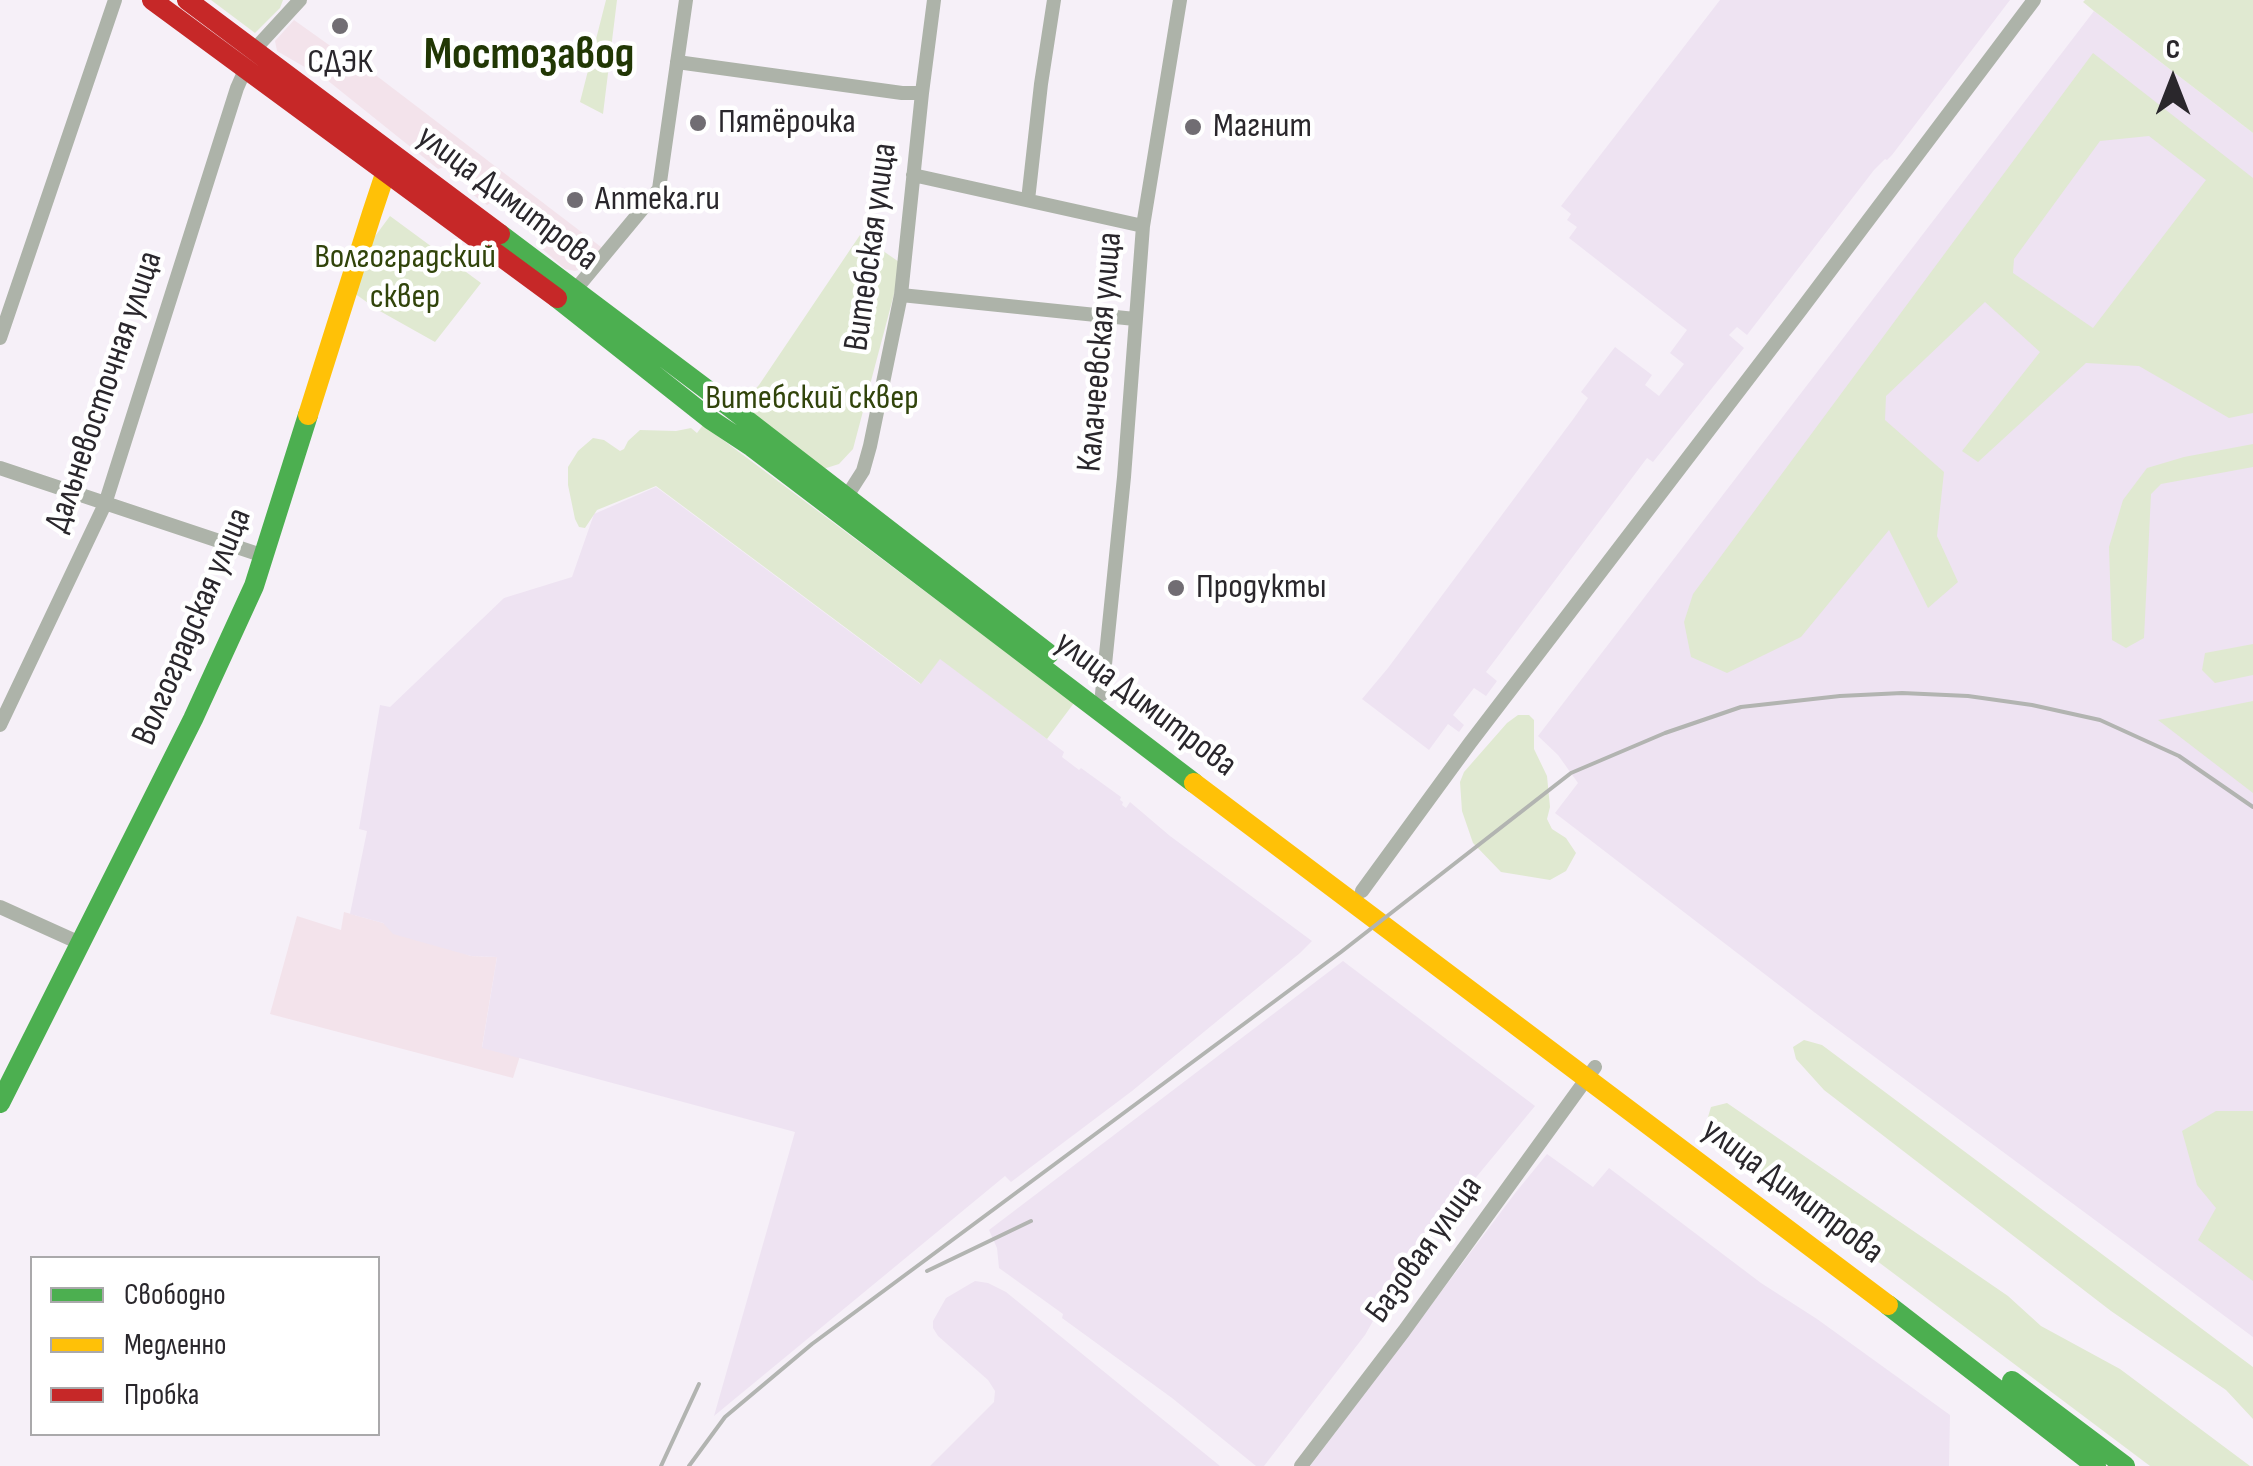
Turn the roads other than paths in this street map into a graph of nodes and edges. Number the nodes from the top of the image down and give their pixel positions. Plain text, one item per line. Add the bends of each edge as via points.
1 (116, 0) edge
2 (152, 0) edge
3 (187, 0) edge
4 (300, 0) edge
5 (686, 0) edge
6 (934, 0) edge
7 (1054, 0) edge
8 (1180, 0) edge
9 (2034, 0) edge
10 (250, 60) junction
11 (677, 62) junction
12 (922, 93) junction
13 (391, 164) junction
14 (913, 176) junction
15 (1028, 200) junction
16 (1143, 226) junction
17 (901, 295) junction
18 (569, 296) junction
19 (1135, 319) junction
20 (0, 338) edge
21 (0, 468) edge
22 (847, 496) junction
23 (104, 504) junction
24 (264, 556) junction
25 (1098, 701) junction
26 (0, 725) edge
27 (1362, 891) junction
28 (0, 907) edge
29 (82, 944) junction
30 (1591, 1073) junction
31 (0, 1103) edge
32 (1301, 1466) edge
33 (2096, 1466) edge
34 (2126, 1466) edge

1 - 20 street
2 - 10 main road, улица Димитрова
3 - 10 main road, улица Димитрова
4 - 10 street
5 - 11 street
6 - 12 street, Витебская улица
7 - 15 street
8 - 16 street, Калачеевская улица
9 - 27 street
10 - 13 main road, улица Димитрова
10 - 23 street, Дальневосточная улица
11 - 12 street
11 - 18 street via 660,189
12 - 14 street, Витебская улица
13 - 18 main road, улица Димитрова
13 - 24 main road, Волгоградская улица
14 - 15 street
14 - 17 street, Витебская улица
15 - 16 street
16 - 19 street, Калачеевская улица
17 - 19 street
17 - 22 street, Витебская улица via 870,446
18 - 22 main road, улица Димитрова
18 - 25 main road, улица Димитрова via 711,420
19 - 25 street, Калачеевская улица
21 - 23 street
22 - 25 main road, улица Димитрова
23 - 24 street
23 - 26 street, Дальневосточная улица
24 - 29 main road, Волгоградская улица via 225,652
25 - 27 main road, улица Димитрова
25 - 30 main road, улица Димитрова
27 - 30 main road, улица Димитрова
28 - 29 street
29 - 31 main road, Волгоградская улица
30 - 32 street, Базовая улица
30 - 33 main road, улица Димитрова
30 - 34 main road, улица Димитрова

